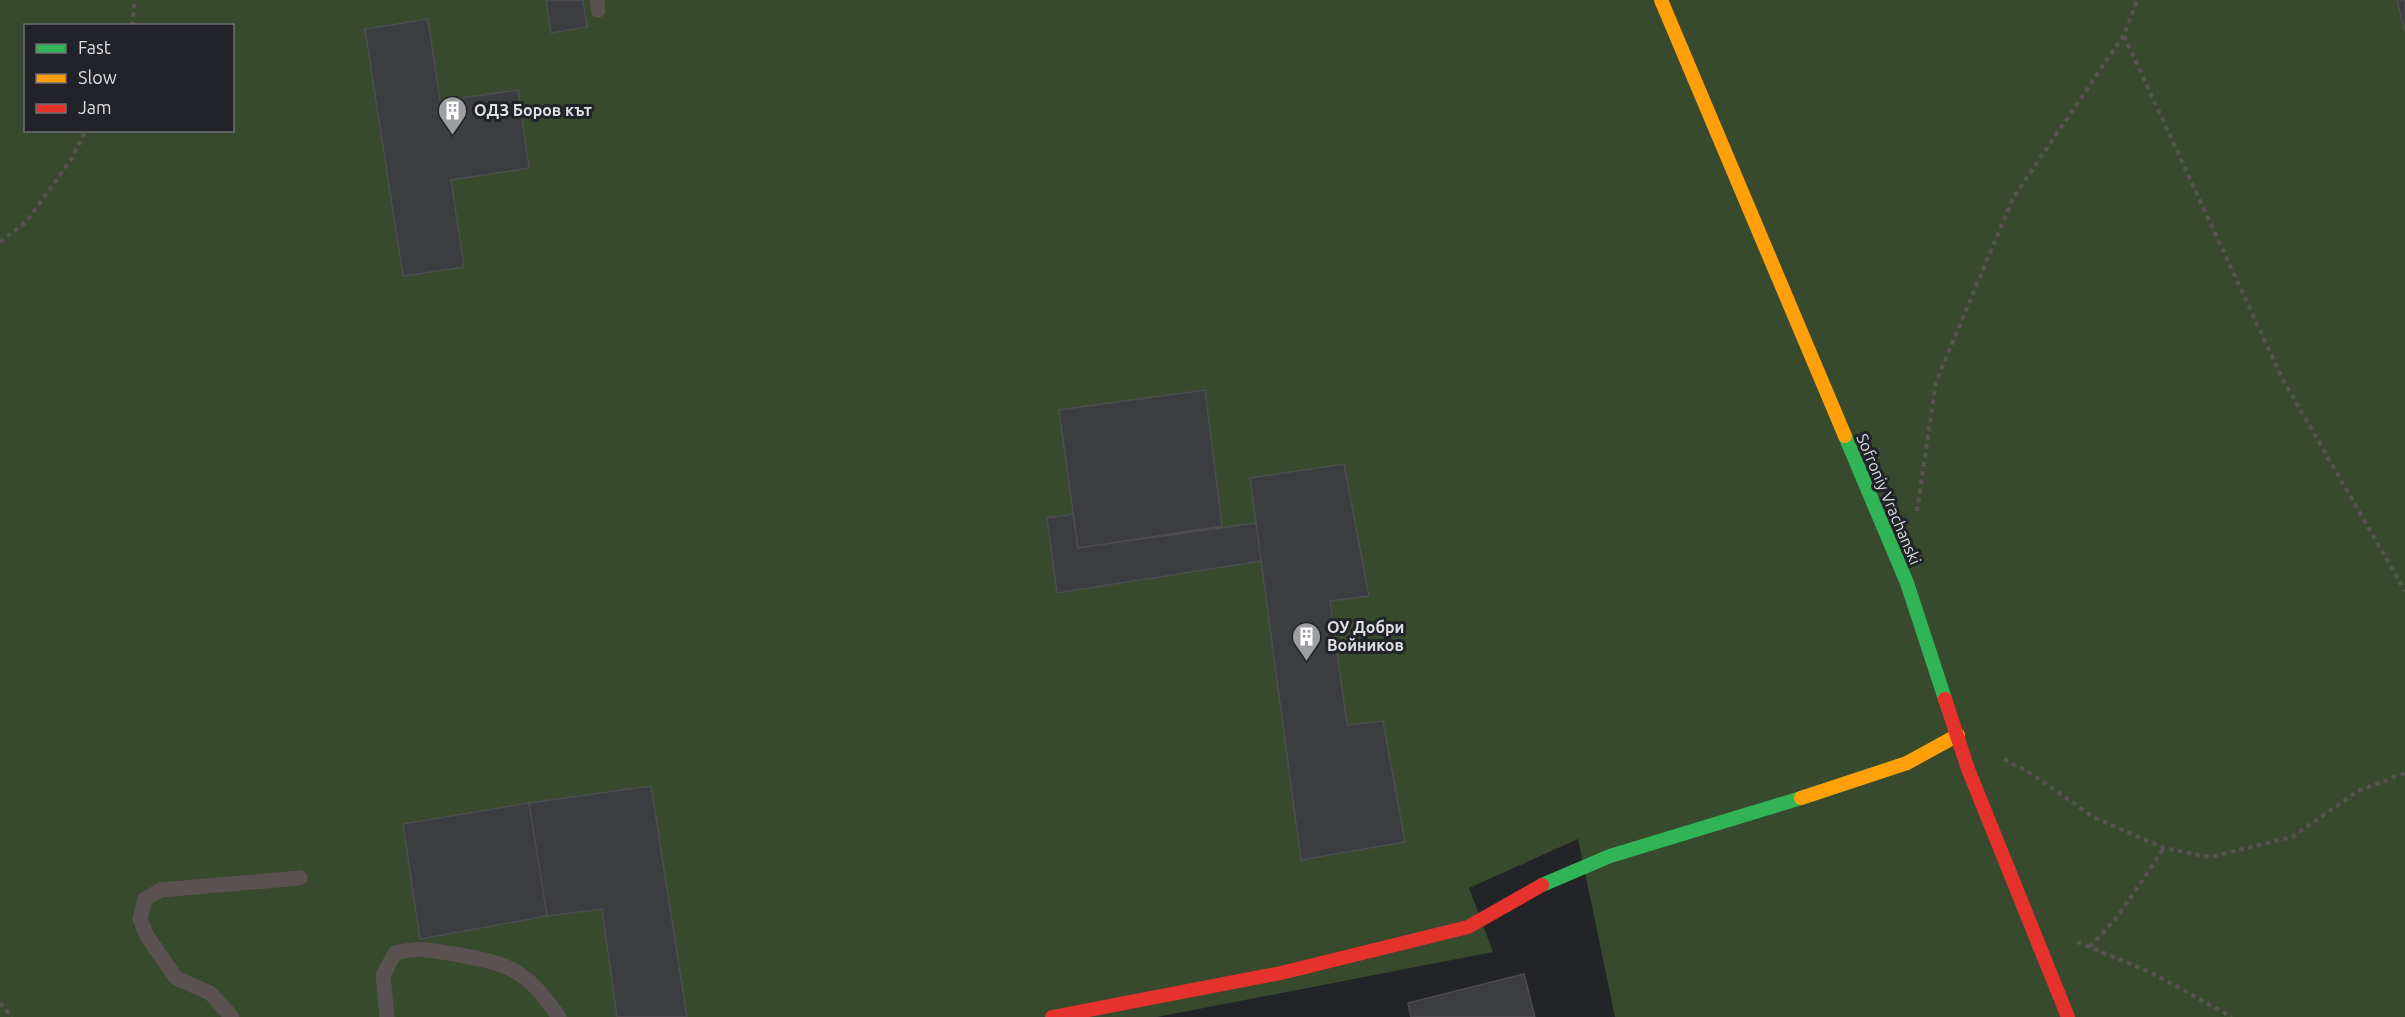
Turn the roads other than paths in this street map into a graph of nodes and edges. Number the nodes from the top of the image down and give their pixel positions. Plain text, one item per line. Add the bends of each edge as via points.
1 (1661, 0) edge
2 (1958, 735) junction
3 (300, 878) dead end
4 (1056, 1016) edge
5 (232, 1017) edge
6 (387, 1017) edge
7 (559, 1017) edge
8 (1039, 1017) edge
9 (2068, 1017) edge

1 - 2 street, Sofroniy Vrachanski via 1907,583
2 - 4 street via 1907,763 1610,856 1528,891 1468,927 1281,972
2 - 9 street, Sofroniy Vrachanski via 1968,769
3 - 5 lane via 161,890 145,899 140,919 176,978 210,993
4 - 8 lane
6 - 7 lane via 383,975 395,953 421,947 509,966 538,987

